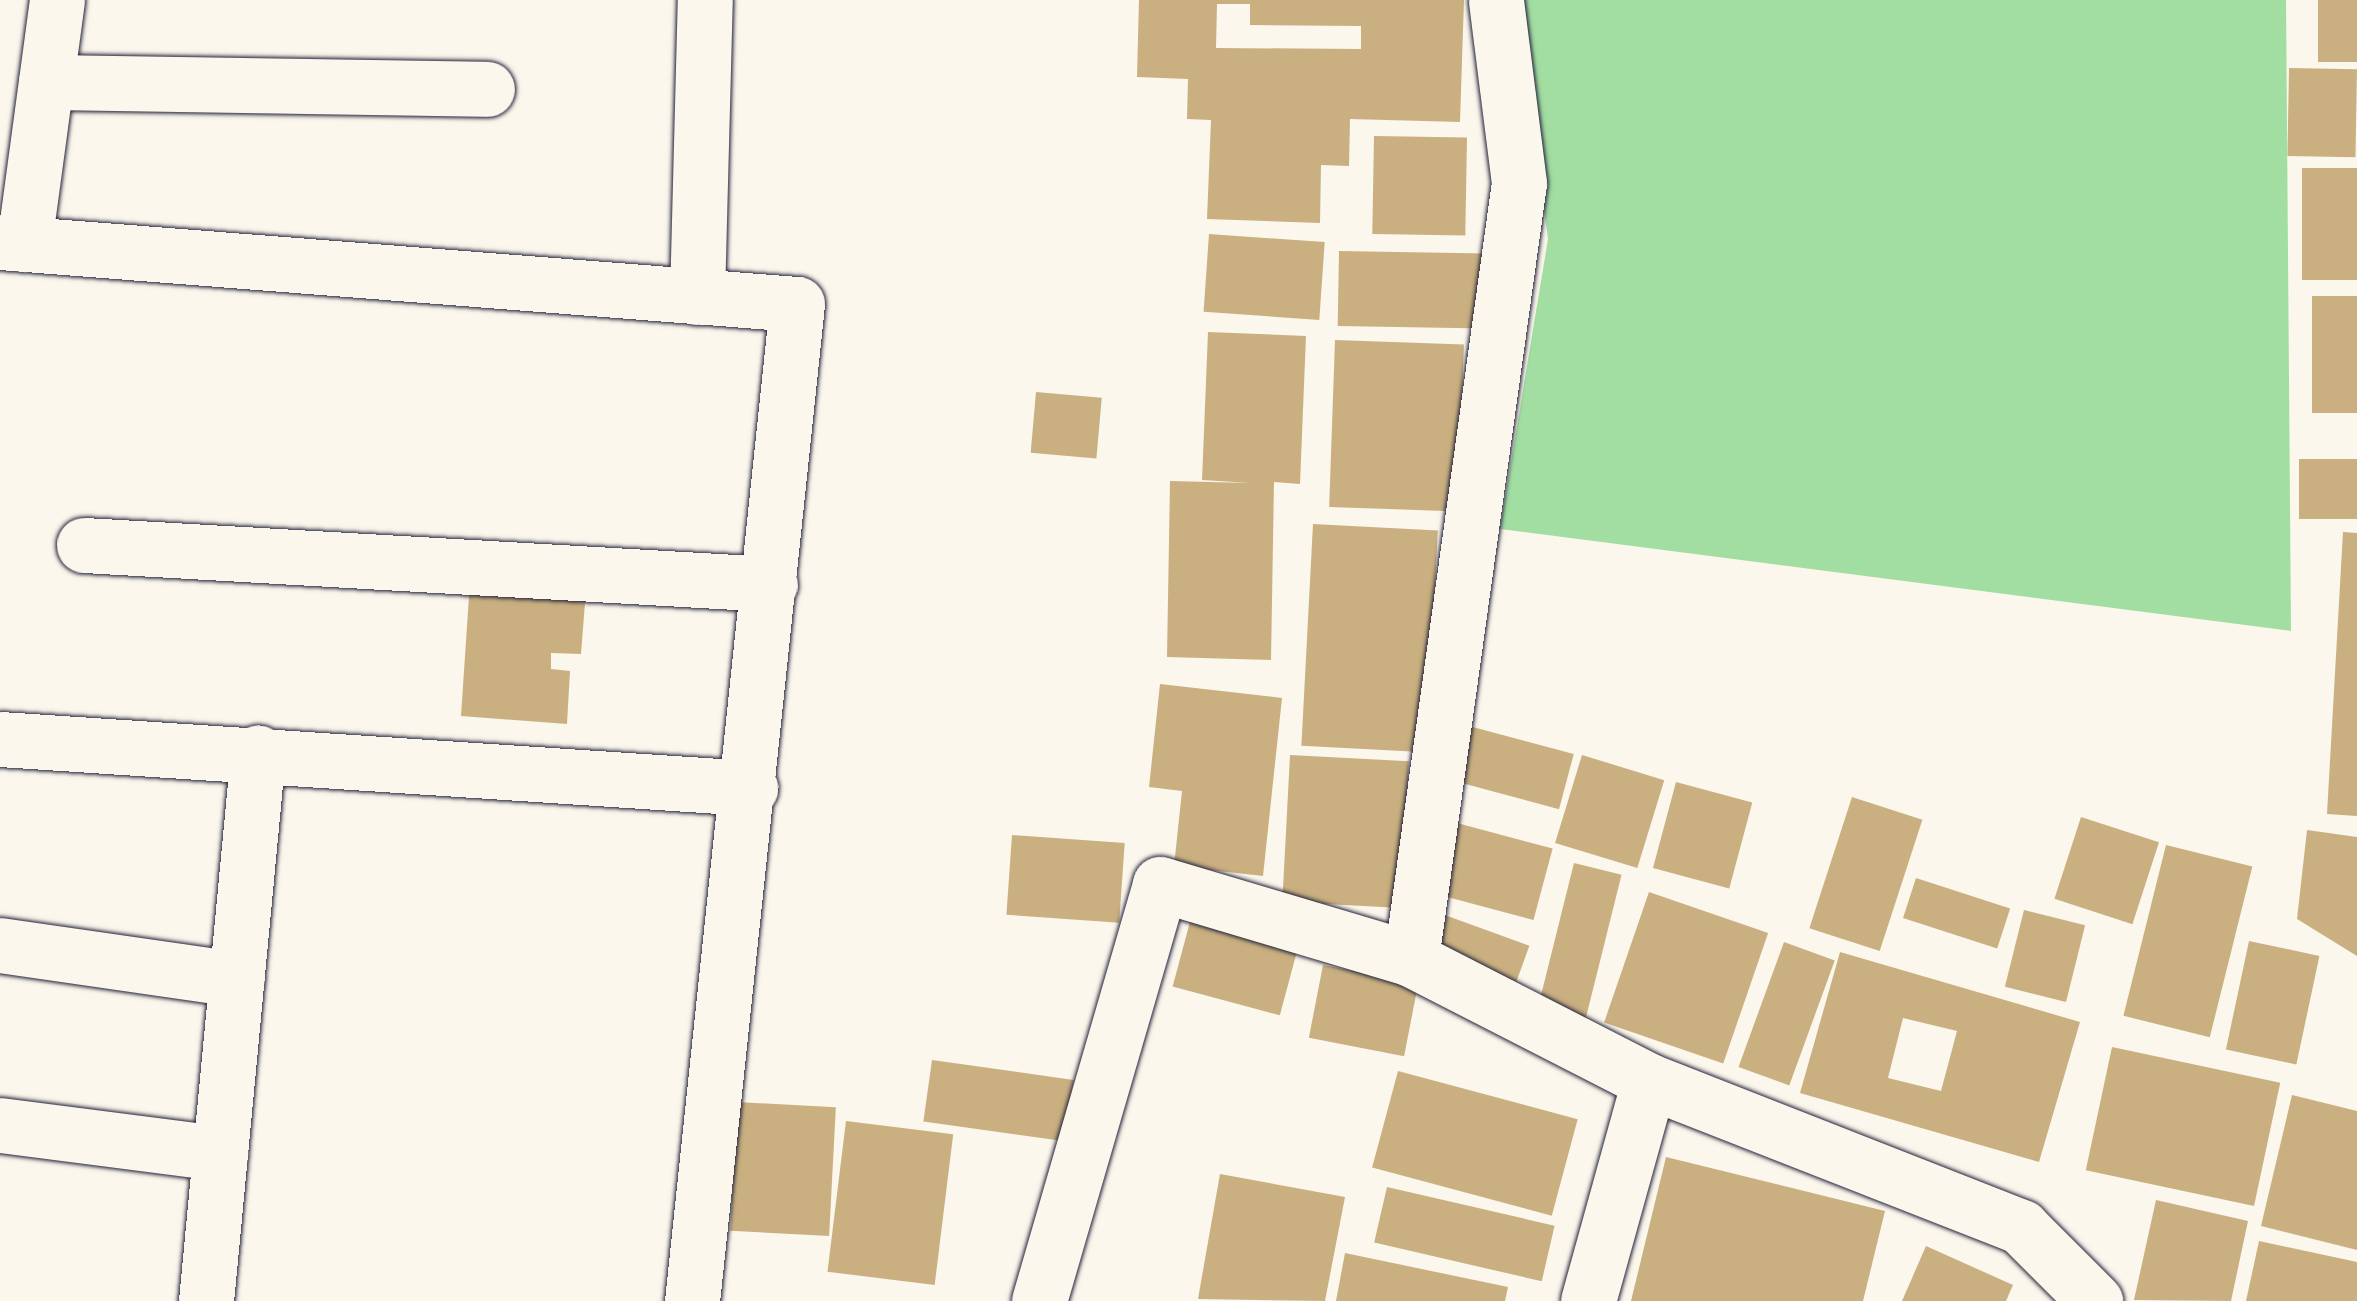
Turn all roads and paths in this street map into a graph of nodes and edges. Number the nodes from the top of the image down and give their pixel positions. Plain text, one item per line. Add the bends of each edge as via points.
1 (57, 0) edge
2 (705, 0) edge
3 (1496, 0) edge
4 (46, 82) junction
5 (487, 88) dead end
6 (12, 243) edge
7 (698, 296) junction
8 (84, 545) dead end
9 (770, 584) junction
10 (0, 739) edge
11 (258, 752) junction
12 (750, 788) junction
13 (0, 946) edge
14 (1411, 959) junction
15 (237, 979) junction
16 (1649, 1080) junction
17 (0, 1125) edge
18 (220, 1154) junction
19 (206, 1301) edge
20 (692, 1301) edge
21 (1039, 1301) edge
22 (1588, 1301) edge
23 (2094, 1301) edge

1 - 4 street
2 - 7 street
3 - 14 street via 1519,183
4 - 5 street
4 - 6 street
6 - 7 street
7 - 9 street via 796,304
8 - 9 street
9 - 12 street
10 - 11 street
11 - 12 street
11 - 15 street
12 - 20 street
13 - 15 street
14 - 16 street
14 - 21 street via 1160,884
15 - 18 street
16 - 22 street
16 - 23 street via 2022,1227
17 - 18 street
18 - 19 street

